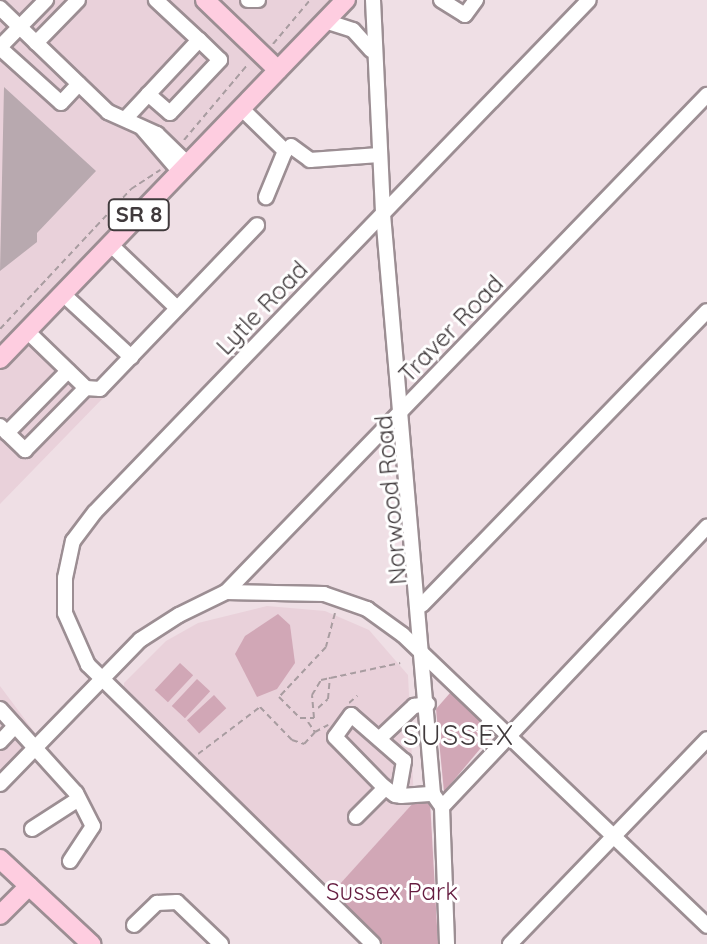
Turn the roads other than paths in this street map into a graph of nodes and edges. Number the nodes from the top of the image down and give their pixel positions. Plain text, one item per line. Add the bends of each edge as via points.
1 (46, 0) edge
2 (78, 0) edge
3 (156, 0) edge
4 (205, 0) edge
5 (346, 0) edge
6 (373, 0) edge
7 (441, 0) edge
8 (476, 0) edge
9 (589, 0) edge
10 (0, 8) edge
11 (325, 21) junction
12 (19, 27) junction
13 (199, 40) junction
14 (36, 43) junction
15 (0, 47) edge
16 (371, 50) junction
17 (278, 70) junction
18 (79, 84) junction
19 (148, 94) junction
20 (707, 95) edge
21 (241, 108) junction
22 (126, 118) junction
23 (291, 146) dead end
24 (379, 155) junction
25 (177, 168) junction
26 (266, 197) dead end
27 (383, 214) junction
28 (257, 225) dead end
29 (111, 245) junction
30 (63, 294) junction
31 (177, 308) junction
32 (707, 311) edge
33 (27, 331) junction
34 (131, 357) junction
35 (0, 359) edge
36 (68, 371) junction
37 (86, 388) junction
38 (405, 408) junction
39 (4, 429) edge
40 (707, 527) edge
41 (226, 592) junction
42 (422, 605) junction
43 (422, 652) junction
44 (101, 679) junction
45 (428, 704) junction
46 (0, 709) edge
47 (15, 726) junction
48 (508, 735) junction
49 (380, 738) junction
50 (707, 739) edge
51 (0, 742) edge
52 (36, 746) junction
53 (0, 784) edge
54 (391, 792) junction
55 (433, 794) junction
56 (77, 800) junction
57 (442, 807) junction
58 (356, 817) dead end
59 (32, 829) dead end
60 (613, 836) junction
61 (0, 859) edge
62 (70, 861) dead end
63 (29, 886) junction
64 (0, 915) edge
65 (134, 925) dead end
66 (707, 926) edge
67 (91, 944) edge
68 (221, 944) edge
69 (373, 944) edge
70 (447, 944) edge
71 (510, 944) edge

1 - 12 street
2 - 14 street
3 - 13 street
4 - 17 main road
5 - 11 main road
6 - 16 street, Norwood Road
7 - 8 street via 465,15
9 - 27 street, Lytle Road
10 - 12 street
11 - 16 street via 353,30
11 - 17 main road
12 - 14 street
12 - 15 street
13 - 19 street
13 - 19 street via 220,60 170,113
14 - 18 street
15 - 18 street via 61,103
16 - 24 street, Norwood Road
17 - 21 main road, SR 8
18 - 22 street via 108,112
19 - 22 street
20 - 38 street, Traver Road
21 - 25 main road, SR 8
21 - 26 street via 285,151
22 - 25 street via 142,128
23 - 24 street via 310,160
24 - 27 street, Norwood Road
25 - 29 main road, SR 8
27 - 38 street, Norwood Road
27 - 44 street, Lytle Road via 73,541 65,613 81,655
28 - 31 street
29 - 30 main road, SR 8
29 - 31 street
30 - 33 main road, SR 8
30 - 34 street
31 - 34 street
32 - 42 street
33 - 35 main road, SR 8
33 - 36 street
34 - 37 street via 100,389
36 - 37 street
36 - 39 street
37 - 39 street via 25,450
38 - 41 street, Traver Road
38 - 42 street, Norwood Road
40 - 48 street
41 - 43 street via 324,594 367,609
41 - 44 street via 140,640
42 - 43 street, Norwood Road
43 - 45 street, Norwood Road
43 - 48 street
44 - 52 street
44 - 69 street, Lytle Road
45 - 49 street via 414,706
45 - 55 street, Norwood Road
46 - 47 street
47 - 51 street
47 - 52 street
48 - 57 street
48 - 60 street
49 - 54 street via 406,765
49 - 54 street via 353,714 334,734
50 - 60 street
52 - 53 street
52 - 56 street
54 - 55 street
54 - 58 street
55 - 57 street
56 - 59 street
56 - 62 street via 93,826
57 - 70 street
60 - 66 street
60 - 71 street
61 - 63 main road
63 - 64 main road
63 - 67 main road
65 - 68 street via 157,903 177,902

